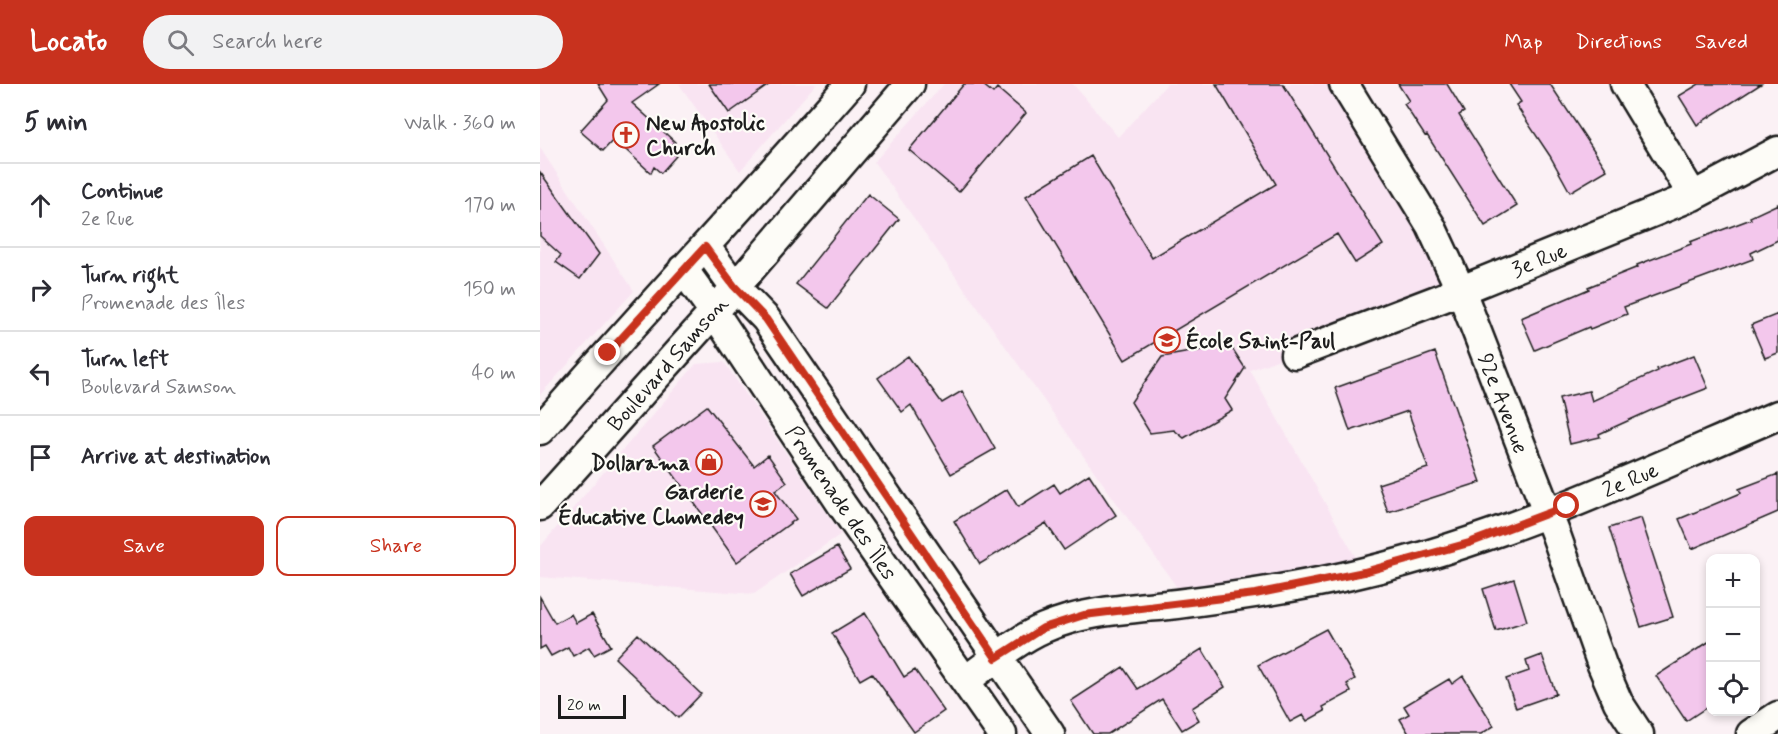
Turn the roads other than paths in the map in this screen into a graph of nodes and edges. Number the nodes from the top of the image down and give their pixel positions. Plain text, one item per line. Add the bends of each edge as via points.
1 (850, 84) edge
2 (910, 84) edge
3 (1344, 84) edge
4 (1624, 84) edge
5 (1778, 151) edge
6 (1693, 196) junction
7 (705, 247) junction
8 (683, 269) junction
9 (734, 286) junction
10 (1461, 291) junction
11 (714, 312) junction
12 (1295, 354) dead end
13 (1778, 415) edge
14 (540, 430) edge
15 (540, 506) edge
16 (1548, 514) junction
17 (996, 658) junction
18 (965, 681) junction
19 (1778, 716) edge
20 (1002, 734) edge
21 (1050, 734) edge
22 (1639, 734) edge
23 (1751, 734) edge

1 - 7 street
2 - 9 street, Boulevard Samson
3 - 10 street, 92e Avenue via 1431,226
4 - 6 street
5 - 6 street, 3e Rue
6 - 10 street, 3e Rue
7 - 8 street
7 - 9 street, Promenade des Îles
8 - 11 street, Promenade des Îles
8 - 14 street
9 - 11 street, Boulevard Samson
9 - 17 street, Promenade des Îles via 766,319
10 - 12 street, 3e Rue
10 - 16 street, 92e Avenue
11 - 15 street, Boulevard Samson
11 - 18 street, Promenade des Îles
13 - 16 street, 2e Rue
16 - 17 street, 2e Rue via 1469,543 1364,572 1255,594 1084,615 1043,628
16 - 22 street, 92e Avenue via 1602,665 1618,702
17 - 18 street
17 - 21 street, Promenade des Îles
18 - 20 street, Promenade des Îles
19 - 23 street

